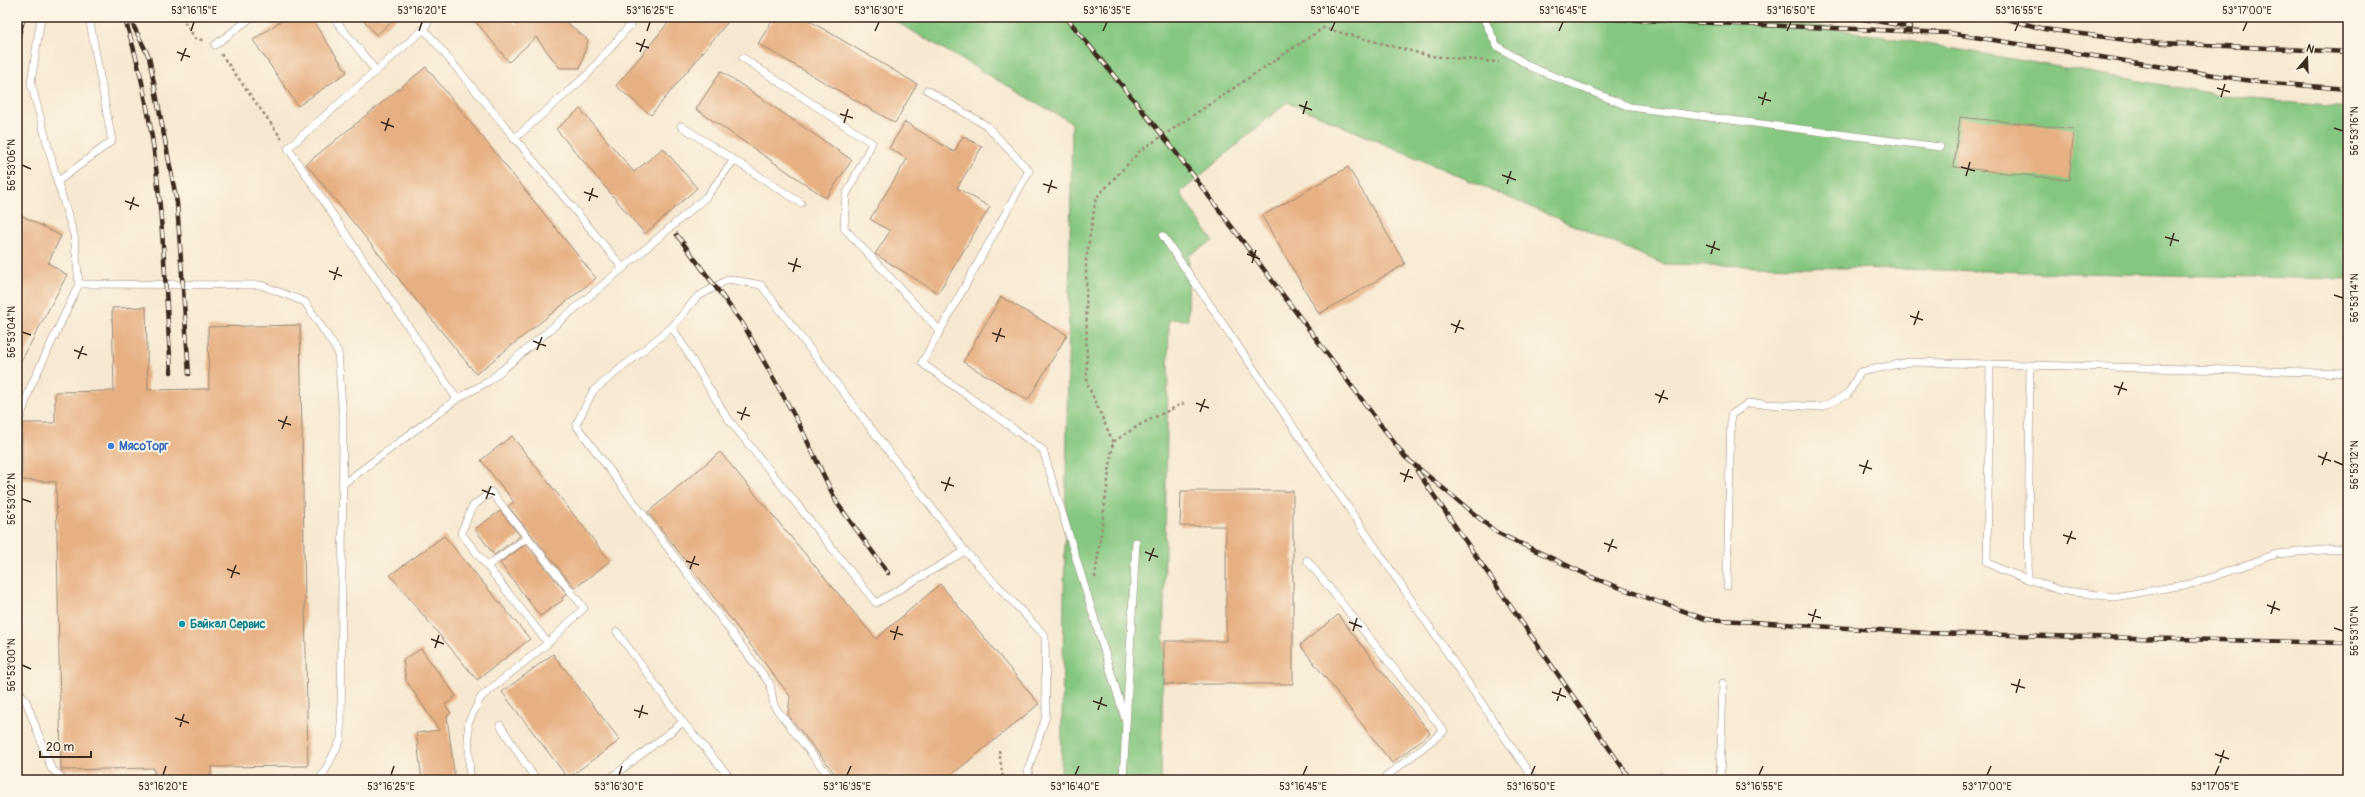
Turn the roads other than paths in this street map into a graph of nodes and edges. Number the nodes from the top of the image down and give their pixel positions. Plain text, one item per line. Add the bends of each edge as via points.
1 (41, 17) edge
2 (89, 17) edge
3 (252, 17) edge
4 (333, 17) edge
5 (431, 17) edge
6 (638, 17) edge
7 (1483, 17) edge
8 (424, 29) junction
9 (215, 45) road end
10 (743, 58) dead end
11 (376, 71) junction
12 (927, 90) dead end
13 (681, 126) dead end
14 (514, 138) junction
15 (1940, 147) dead end
16 (734, 160) junction
17 (57, 182) junction
18 (801, 203) dead end
19 (1163, 236) dead end
20 (623, 268) junction
21 (79, 284) junction
22 (672, 326) junction
23 (940, 331) junction
24 (1990, 364) junction
25 (2030, 366) junction
26 (2348, 374) edge
27 (457, 399) junction
28 (17, 428) edge
29 (343, 484) junction
30 (528, 538) junction
31 (1136, 542) dead end
32 (2348, 548) edge
33 (965, 551) junction
34 (1307, 560) dead end
35 (487, 566) junction
36 (2028, 579) junction
37 (1727, 586) dead end
38 (617, 632) dead end
39 (548, 642) junction
40 (1723, 684) dead end
41 (17, 689) edge
42 (683, 722) junction
43 (1126, 722) junction
44 (500, 725) dead end
45 (64, 780) edge
46 (318, 780) edge
47 (470, 780) edge
48 (536, 780) edge
49 (608, 780) edge
50 (732, 780) edge
51 (832, 780) edge
52 (1030, 780) edge
53 (1123, 780) edge
54 (1382, 780) edge
55 (1534, 780) edge
56 (1720, 780) edge

1 - 17 lane via 31,83
2 - 17 lane via 112,141
3 - 9 lane
4 - 11 lane
5 - 8 lane
6 - 14 lane via 587,75
7 - 15 lane via 1497,46 1531,67 1630,107
8 - 11 lane
8 - 14 lane
10 - 23 lane via 872,143 846,195 844,228
11 - 27 lane via 288,148
12 - 23 lane via 987,126 1029,171
13 - 16 lane
14 - 20 lane
16 - 18 lane
16 - 20 lane via 706,196
17 - 21 lane via 74,235
19 - 55 lane
20 - 27 lane via 489,381
21 - 28 lane via 30,388
21 - 29 lane via 261,285 305,302 338,352 343,419
22 - 33 lane via 697,297 729,279 761,285
22 - 33 lane via 726,416 876,604
22 - 51 lane via 593,391 576,425 770,684 774,706
23 - 43 lane via 922,363 1044,450
24 - 25 lane
24 - 36 lane via 1987,562
24 - 37 lane via 1909,362 1867,370 1860,372 1848,394 1822,406 1748,402 1731,415
25 - 26 lane
25 - 36 lane
27 - 29 lane
29 - 46 lane via 341,739
30 - 35 lane
30 - 35 lane via 491,492 472,507 461,533
30 - 39 lane via 584,608
31 - 43 lane
32 - 36 lane via 2276,554 2196,583 2114,597 2059,590
33 - 52 lane via 1045,636 1046,716 1028,770
34 - 54 lane via 1444,731
35 - 39 lane
38 - 42 lane
39 - 47 lane via 481,697 468,723
40 - 56 lane
41 - 45 lane via 26,701 51,768
42 - 49 lane
42 - 50 lane
43 - 53 lane
44 - 48 lane

